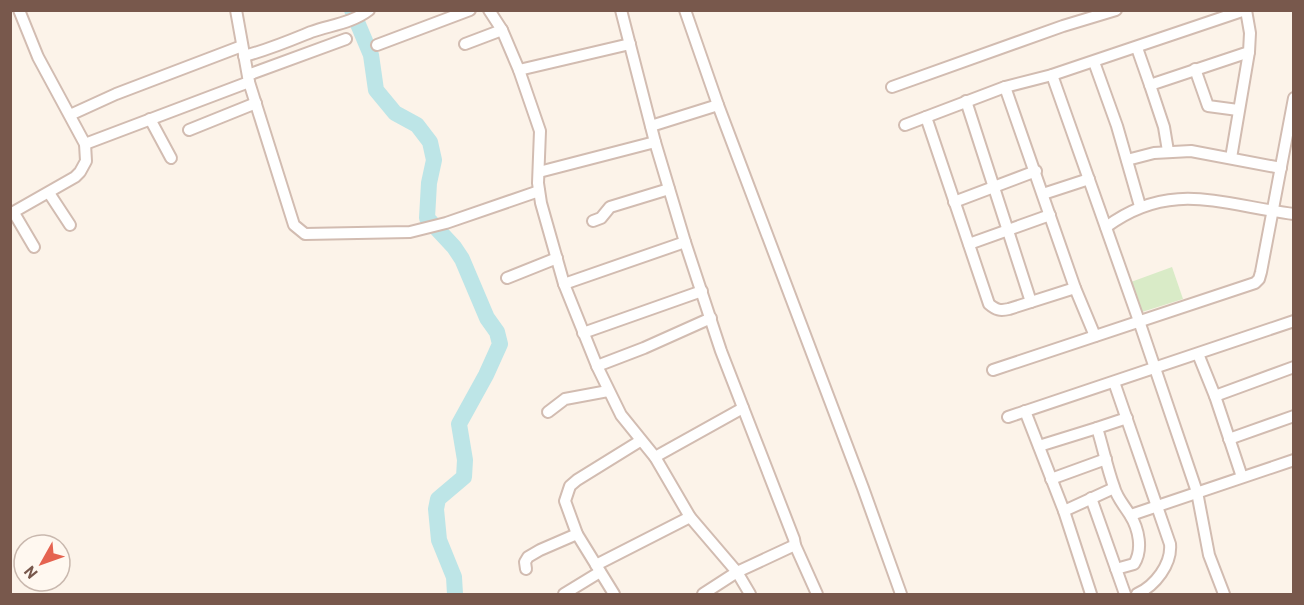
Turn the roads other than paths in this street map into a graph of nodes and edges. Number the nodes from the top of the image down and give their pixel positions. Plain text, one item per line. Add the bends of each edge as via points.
1 (19, 10) edge
2 (236, 10) edge
3 (470, 10) edge
4 (489, 10) edge
5 (621, 10) edge
6 (686, 10) edge
7 (1116, 10) edge
8 (1245, 10) edge
9 (361, 15) edge
10 (502, 30) junction
11 (346, 39) dead end
12 (465, 44) dead end
13 (630, 44) junction
14 (377, 45) dead end
15 (1137, 48) junction
16 (243, 51) junction
17 (1249, 52) junction
18 (1094, 62) junction
19 (1195, 69) junction
20 (519, 70) junction
21 (1052, 75) junction
22 (248, 79) junction
23 (1150, 85) junction
24 (892, 87) dead end
25 (1005, 87) junction
26 (1293, 98) edge
27 (966, 101) junction
28 (256, 103) junction
29 (718, 105) junction
30 (1238, 110) junction
31 (70, 115) junction
32 (926, 117) junction
33 (150, 119) junction
34 (905, 125) dead end
35 (651, 126) junction
36 (189, 130) dead end
37 (656, 142) junction
38 (85, 144) junction
39 (1168, 152) junction
40 (171, 158) dead end
41 (1231, 158) junction
42 (1127, 160) junction
43 (1281, 168) junction
44 (539, 171) junction
45 (1036, 171) junction
46 (1089, 179) junction
47 (994, 186) junction
48 (669, 189) junction
49 (539, 191) junction
50 (49, 193) junction
51 (1043, 194) junction
52 (954, 202) junction
53 (1140, 206) junction
54 (1272, 211) junction
55 (12, 214) edge
56 (1050, 214) junction
57 (1293, 214) edge
58 (593, 221) dead end
59 (70, 225) dead end
60 (1106, 227) junction
61 (1008, 230) junction
62 (685, 242) junction
63 (969, 244) junction
64 (34, 247) dead end
65 (557, 258) junction
66 (507, 278) dead end
67 (564, 284) junction
68 (1075, 288) junction
69 (702, 291) junction
70 (1031, 302) junction
71 (711, 318) junction
72 (1140, 321) junction
73 (1293, 321) edge
74 (583, 333) junction
75 (1095, 336) junction
76 (1198, 354) junction
77 (597, 366) junction
78 (1293, 367) edge
79 (1155, 368) junction
80 (993, 370) dead end
81 (1114, 382) junction
82 (608, 392) junction
83 (1215, 396) junction
84 (744, 408) junction
85 (1026, 411) junction
86 (548, 412) dead end
87 (1293, 416) edge
88 (1008, 417) dead end
89 (1127, 418) junction
90 (1097, 428) junction
91 (1229, 439) junction
92 (640, 441) junction
93 (1039, 446) junction
94 (655, 457) junction
95 (1106, 459) junction
96 (1293, 460) edge
97 (1242, 477) junction
98 (1051, 478) junction
99 (1114, 488) junction
100 (1197, 492) junction
101 (1091, 498) junction
102 (1157, 507) junction
103 (1064, 512) junction
104 (1131, 515) junction
105 (690, 517) junction
106 (578, 534) junction
107 (795, 546) junction
108 (526, 568) dead end
109 (598, 568) junction
110 (1116, 569) junction
111 (737, 573) junction
112 (564, 594) edge
113 (614, 594) edge
114 (703, 594) edge
115 (750, 594) edge
116 (817, 594) edge
117 (900, 594) edge
118 (1091, 594) edge
119 (1125, 594) edge
120 (1137, 594) edge
121 (1224, 594) edge

1 - 31 street via 38,57
2 - 16 street
3 - 14 street
4 - 10 street
5 - 13 street
6 - 29 street
7 - 24 street
8 - 15 street
8 - 17 street
9 - 16 street via 268,50
10 - 12 street
10 - 20 street
11 - 22 street
13 - 20 street
13 - 35 street
15 - 18 street
15 - 23 street
16 - 22 street
16 - 31 street via 116,94
17 - 19 street
17 - 30 street
18 - 21 street
18 - 42 street
19 - 23 street
19 - 30 street via 1208,106
20 - 44 street via 540,131
21 - 25 street
21 - 46 street
22 - 28 street
22 - 33 street
23 - 39 street
25 - 27 street
25 - 45 street
26 - 43 street
27 - 32 street
27 - 47 street
28 - 36 street
28 - 49 street via 294,225 305,234 410,232
29 - 35 street
29 - 117 street
30 - 41 street
31 - 38 street
32 - 34 street
32 - 52 street
33 - 38 street
33 - 40 street
35 - 37 street
37 - 44 street
37 - 48 street
38 - 50 street via 86,161 80,172
39 - 41 street via 1191,151
39 - 42 street
41 - 43 street
42 - 53 street
43 - 54 street
44 - 49 street
45 - 47 street
45 - 51 street
46 - 51 street
46 - 60 street
47 - 52 street
47 - 61 street
48 - 58 street via 610,207
48 - 62 street
49 - 65 street
50 - 55 street
50 - 59 street
51 - 56 street
52 - 63 street
53 - 54 street via 1183,198
53 - 60 street
54 - 57 street
54 - 72 street via 1261,272 1255,283
55 - 64 street
56 - 61 street
56 - 68 street
60 - 72 street
61 - 63 street
61 - 70 street
62 - 67 street
62 - 69 street
63 - 70 street via 989,304 1001,310
65 - 66 street
65 - 67 street
67 - 74 street
68 - 70 street
68 - 75 street
69 - 71 street
69 - 74 street
71 - 77 street
71 - 84 street
72 - 75 street
72 - 79 street
73 - 76 street
74 - 77 street
75 - 80 street
76 - 79 street
76 - 83 street
77 - 82 street
78 - 83 street
79 - 81 street
79 - 100 street
81 - 85 street
81 - 89 street
82 - 86 street via 565,399
82 - 92 street
83 - 91 street
84 - 94 street
84 - 107 street
85 - 88 street
85 - 93 street
87 - 91 street
89 - 90 street
89 - 102 street
90 - 93 street
90 - 95 street
91 - 97 street
92 - 94 street
92 - 106 street via 570,486 565,501
93 - 98 street
94 - 105 street
95 - 98 street
95 - 99 street
96 - 97 street
97 - 100 street
98 - 103 street
99 - 101 street
99 - 104 street
100 - 102 street
100 - 121 street via 1209,555
101 - 103 street
101 - 110 street
102 - 104 street
102 - 120 street via 1171,554 1154,582
103 - 118 street
104 - 110 street via 1140,540 1139,556 1134,564
105 - 109 street
105 - 111 street
106 - 108 street via 533,553 525,562
106 - 109 street
107 - 111 street
107 - 116 street
109 - 112 street
109 - 113 street
110 - 119 street
111 - 114 street
111 - 115 street

